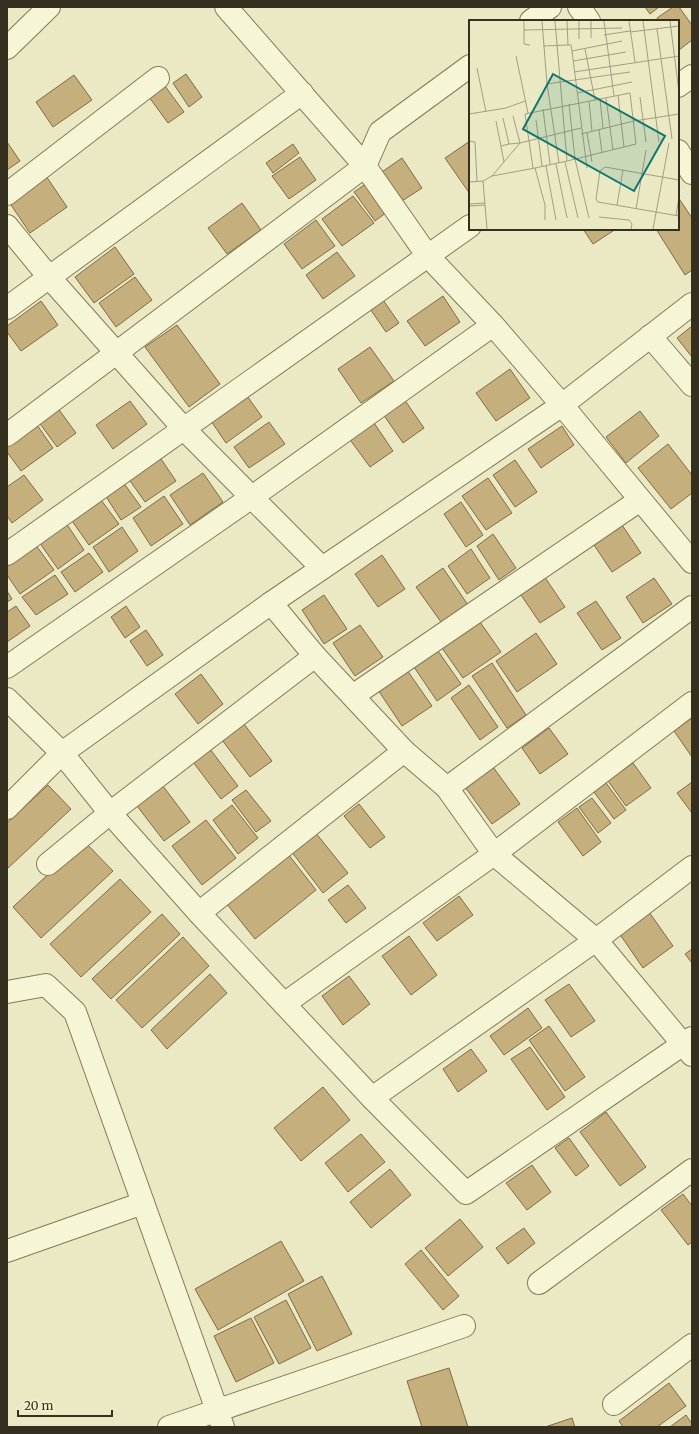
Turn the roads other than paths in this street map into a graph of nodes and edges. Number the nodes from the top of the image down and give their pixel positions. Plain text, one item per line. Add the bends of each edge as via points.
1 (49, 7) edge
2 (226, 7) edge
3 (550, 7) edge
4 (579, 7) edge
5 (532, 20) edge
6 (588, 20) edge
7 (7, 48) edge
8 (469, 67) edge
9 (692, 76) edge
10 (158, 78) dead end
11 (679, 85) edge
12 (302, 93) junction
13 (679, 153) edge
14 (365, 166) junction
15 (692, 173) edge
16 (7, 194) edge
17 (7, 226) edge
18 (469, 227) edge
19 (427, 255) junction
20 (49, 277) junction
21 (692, 304) edge
22 (7, 308) edge
23 (493, 325) junction
24 (650, 336) junction
25 (118, 352) junction
26 (692, 385) edge
27 (562, 404) junction
28 (184, 429) junction
29 (7, 435) edge
30 (252, 497) junction
31 (640, 500) junction
32 (688, 548) edge
33 (7, 554) edge
34 (322, 568) junction
35 (271, 603) junction
36 (692, 607) edge
37 (315, 656) junction
38 (7, 667) edge
39 (354, 695) junction
40 (7, 699) edge
41 (692, 703) edge
42 (404, 751) junction
43 (62, 753) junction
44 (447, 788) junction
45 (7, 808) edge
46 (110, 813) junction
47 (494, 854) junction
48 (48, 864) dead end
49 (692, 867) edge
50 (199, 912) junction
51 (596, 940) junction
52 (7, 992) edge
53 (284, 1004) junction
54 (689, 1046) edge
55 (372, 1098) junction
56 (692, 1170) edge
57 (143, 1203) junction
58 (7, 1251) edge
59 (540, 1283) dead end
60 (464, 1326) dead end
61 (692, 1345) edge
62 (614, 1404) dead end
63 (220, 1419) edge
64 (169, 1427) edge

1 - 7 street
2 - 12 street
3 - 5 street
4 - 6 street
8 - 14 street via 380,132
9 - 11 street
10 - 16 street
12 - 14 street
12 - 20 street
13 - 15 street
14 - 19 street
14 - 25 street
17 - 20 street
18 - 19 street
19 - 23 street
19 - 28 street
20 - 22 street
20 - 25 street
21 - 24 street
23 - 27 street
23 - 30 street
24 - 26 street
24 - 27 street
25 - 28 street
25 - 29 street
27 - 31 street
27 - 34 street
28 - 30 street
28 - 33 street
30 - 34 street
30 - 38 street
31 - 32 street
31 - 39 street
34 - 35 street
35 - 37 street
35 - 43 street
36 - 44 street
37 - 39 street
37 - 46 street
39 - 42 street
40 - 43 street
41 - 47 street
42 - 44 street
42 - 50 street
43 - 45 street
43 - 46 street
44 - 47 street
46 - 48 street
46 - 50 street
47 - 51 street
47 - 53 street
49 - 51 street
50 - 53 street
51 - 54 street
51 - 55 street
52 - 57 street via 46,985 75,1012
53 - 55 street
54 - 55 street via 466,1193
56 - 59 street
57 - 58 street
57 - 63 street
60 - 63 street
61 - 62 street
63 - 64 street

